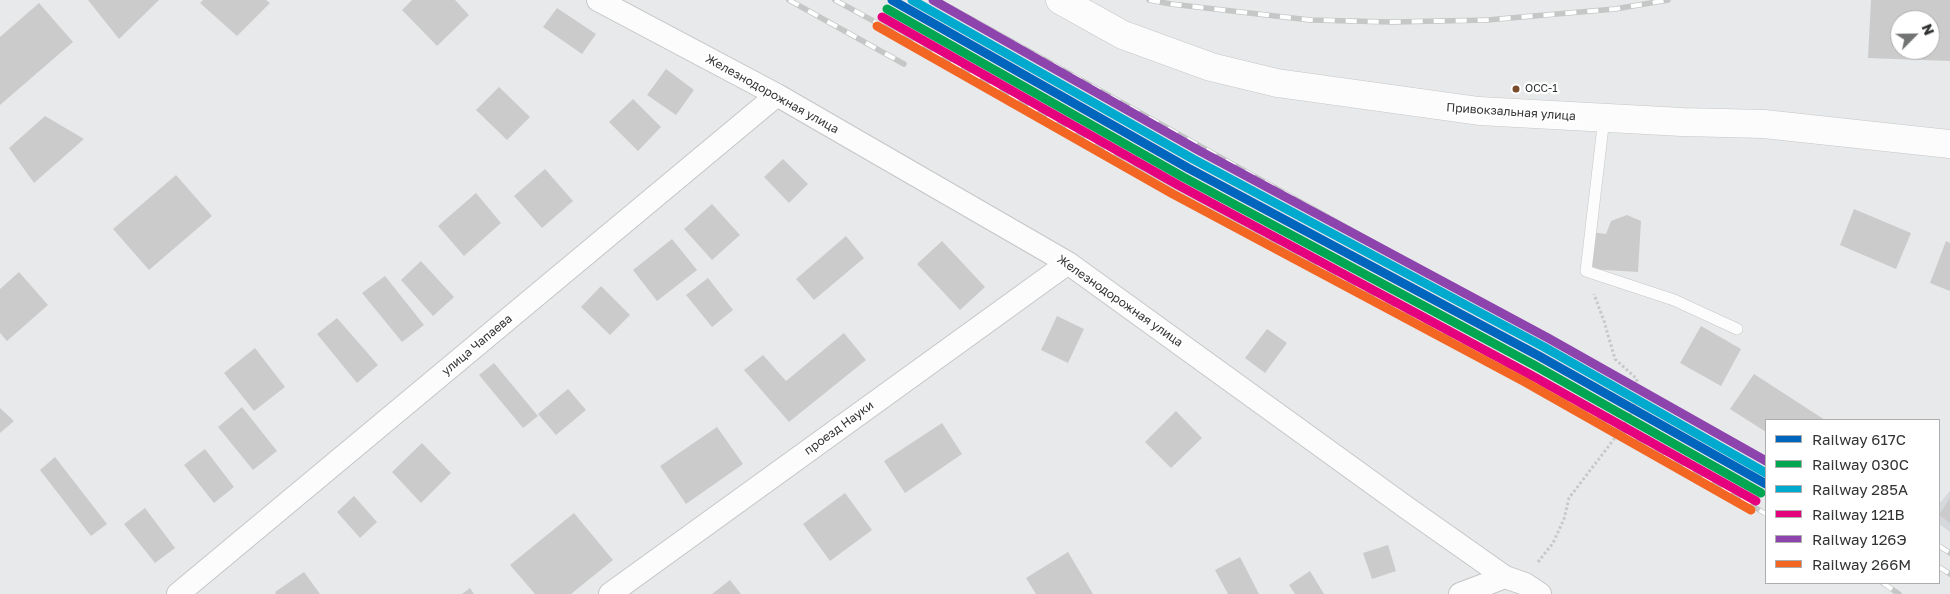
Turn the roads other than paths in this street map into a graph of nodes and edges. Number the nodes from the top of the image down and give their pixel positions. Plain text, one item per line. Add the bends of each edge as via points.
1 (598, 0) edge
2 (1060, 0) edge
3 (777, 95) junction
4 (1604, 118) junction
5 (1950, 144) edge
6 (1068, 263) junction
7 (1736, 328) dead end
8 (1523, 585) edge
9 (178, 594) edge
10 (610, 594) edge
11 (1460, 594) edge

1 - 3 street, Железнодорожная улица
2 - 4 main road, Привокзальная улица via 1122,34 1211,66 1277,83 1479,111
3 - 6 street, Железнодорожная улица
3 - 9 street, улица Чапаева
4 - 5 main road, Привокзальная улица via 1764,124
4 - 7 lane via 1586,271 1674,300
6 - 8 street, Железнодорожная улица
6 - 10 street, проезд Науки
8 - 11 street

